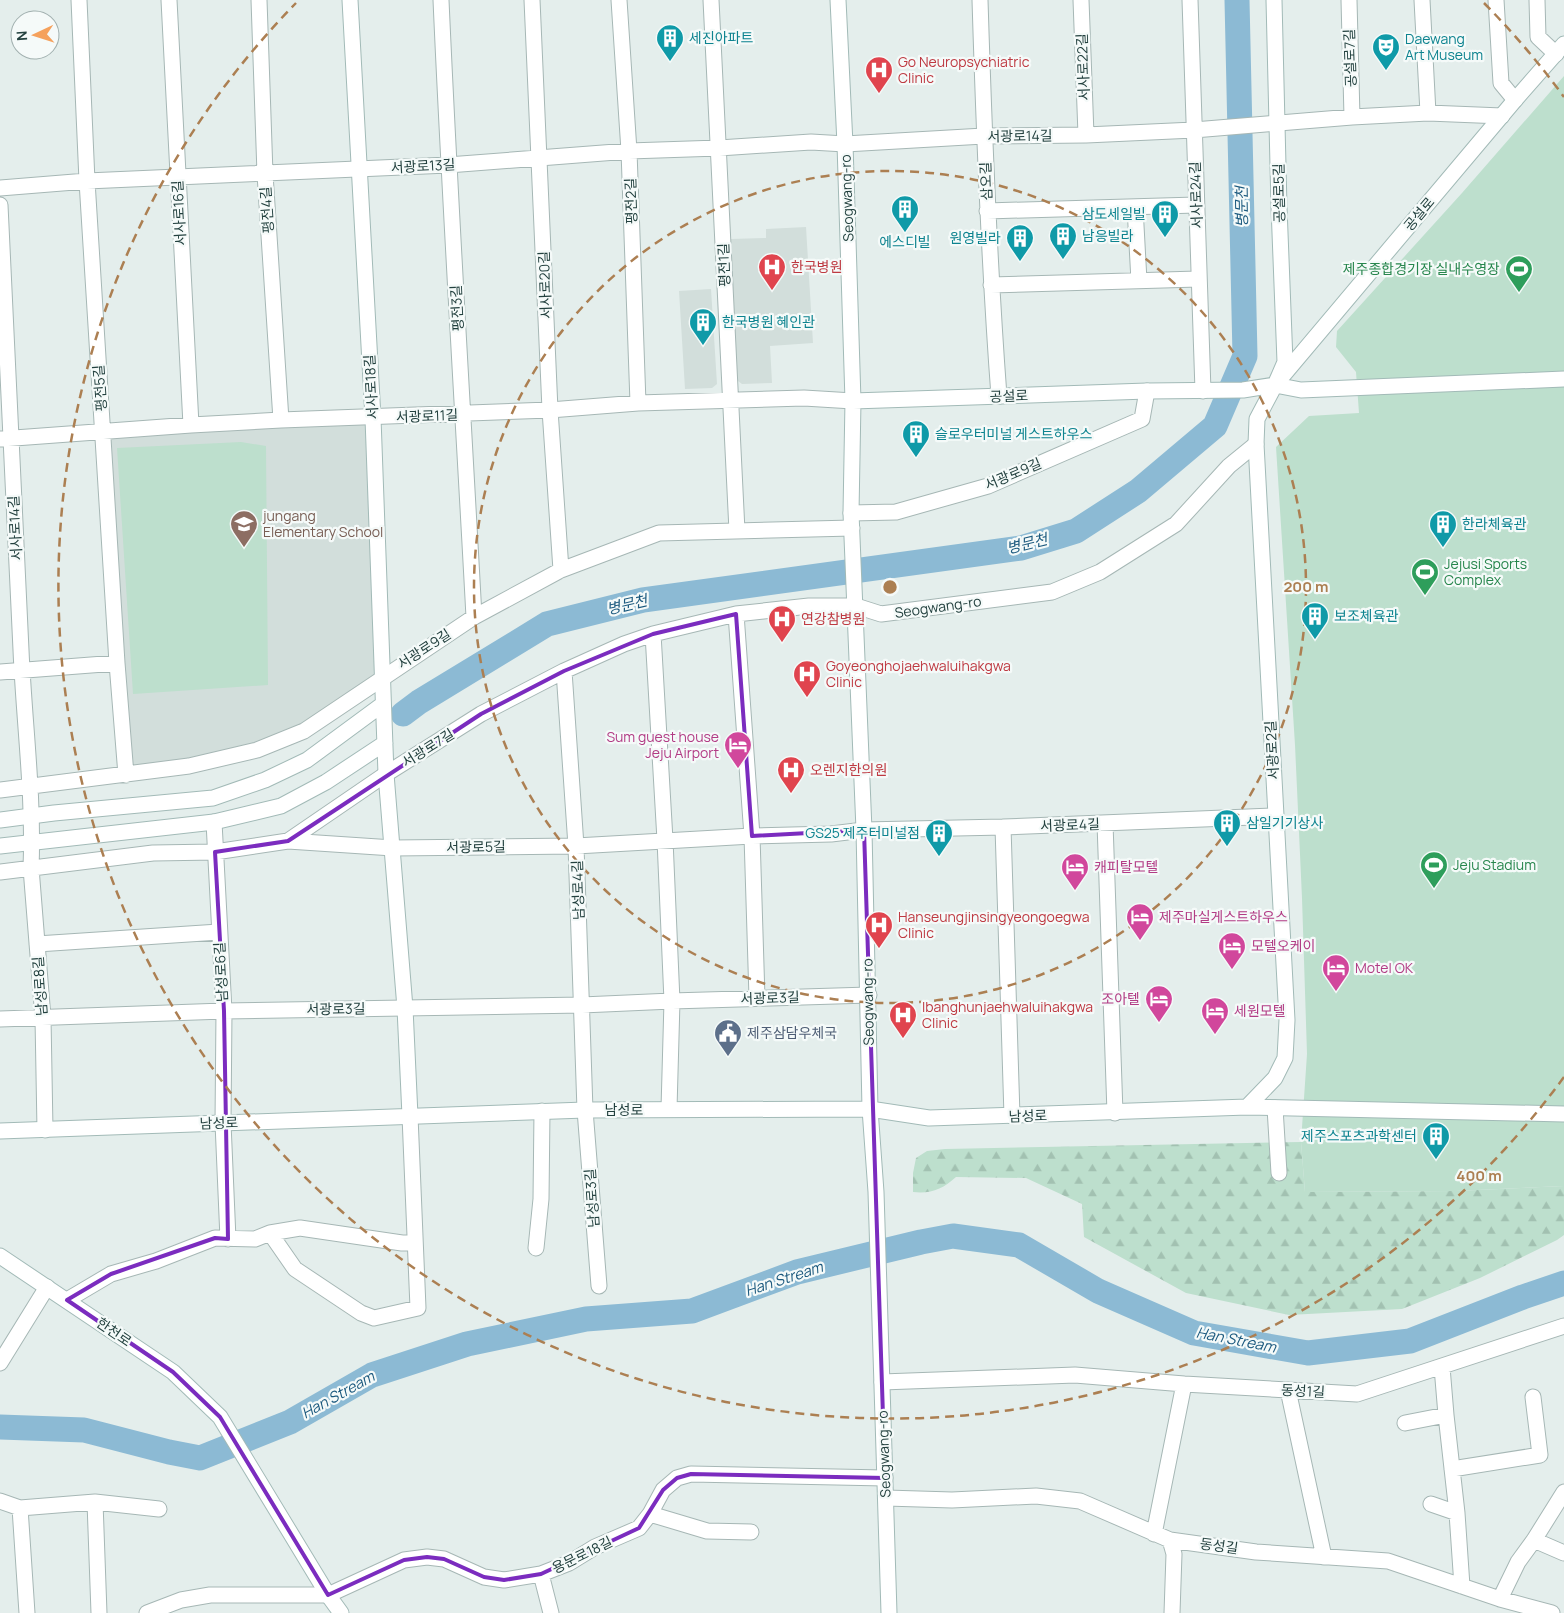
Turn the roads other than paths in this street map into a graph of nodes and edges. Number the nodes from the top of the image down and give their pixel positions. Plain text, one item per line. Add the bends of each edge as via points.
1 (79, 0) edge
2 (169, 0) edge
3 (259, 0) edge
4 (350, 0) edge
5 (441, 0) edge
6 (532, 0) edge
7 (619, 0) edge
8 (711, 0) edge
9 (838, 0) edge
10 (980, 0) edge
11 (1081, 0) edge
12 (1190, 0) edge
13 (1274, 0) edge
14 (1349, 0) edge
15 (1422, 0) edge
16 (1496, 0) edge
17 (1536, 0) edge
18 (1560, 49) edge
19 (1515, 100) junction
20 (1428, 113) junction
21 (1502, 116) junction
22 (1352, 117) junction
23 (1272, 123) junction
24 (1199, 129) junction
25 (1086, 134) junction
26 (984, 136) junction
27 (845, 144) junction
28 (719, 148) junction
29 (629, 151) junction
30 (540, 158) junction
31 (448, 164) junction
32 (359, 170) junction
33 (265, 174) junction
34 (177, 178) junction
35 (87, 181) junction
36 (0, 188) edge
37 (0, 205) edge
38 (1196, 205) junction
39 (1134, 207) junction
40 (987, 211) junction
41 (1198, 279) junction
42 (1139, 281) junction
43 (991, 285) junction
44 (1564, 379) edge
45 (1275, 385) junction
46 (1203, 390) junction
47 (1147, 391) junction
48 (999, 396) junction
49 (730, 401) junction
50 (853, 401) junction
51 (638, 403) junction
52 (550, 410) junction
53 (464, 414) junction
54 (373, 418) junction
55 (281, 420) junction
56 (191, 425) junction
57 (103, 432) junction
58 (5, 439) edge
59 (1256, 444) junction
60 (851, 521) junction
61 (738, 531) junction
62 (560, 570) junction
63 (856, 606) junction
64 (736, 614) junction
65 (474, 617) junction
66 (653, 634) junction
67 (117, 663) junction
68 (22, 671) junction
69 (564, 671) junction
70 (0, 672) edge
71 (382, 677) junction
72 (383, 704) junction
73 (385, 743) junction
74 (386, 774) junction
75 (126, 775) junction
76 (30, 786) junction
77 (0, 790) edge
78 (1275, 816) junction
79 (30, 817) junction
80 (0, 820) edge
81 (214, 822) junction
82 (1105, 823) junction
83 (1003, 827) junction
84 (864, 830) junction
85 (752, 836) junction
86 (665, 840) junction
87 (288, 841) junction
88 (32, 843) junction
89 (0, 846) edge
90 (576, 846) junction
91 (393, 848) junction
92 (214, 852) junction
93 (31, 868) junction
94 (0, 872) edge
95 (219, 932) junction
96 (37, 944) junction
97 (868, 995) junction
98 (757, 998) junction
99 (672, 1001) junction
100 (582, 1005) junction
101 (405, 1008) junction
102 (224, 1011) junction
103 (43, 1018) junction
104 (0, 1019) edge
105 (1246, 1107) junction
106 (1275, 1108) junction
107 (669, 1109) junction
108 (870, 1109) junction
109 (585, 1110) junction
110 (542, 1111) junction
111 (1114, 1113) junction
112 (1564, 1114) edge
113 (410, 1116) junction
114 (1012, 1116) junction
115 (223, 1122) junction
116 (45, 1130) junction
117 (0, 1131) edge
118 (1279, 1173) dead end
119 (270, 1232) junction
120 (228, 1238) junction
121 (415, 1242) junction
122 (536, 1248) dead end
123 (0, 1256) edge
124 (599, 1286) dead end
125 (47, 1287) junction
126 (67, 1300) junction
127 (1564, 1326) edge
128 (0, 1363) edge
129 (1442, 1367) junction
130 (882, 1382) junction
131 (1184, 1384) junction
132 (1288, 1390) junction
133 (1533, 1397) dead end
134 (1446, 1415) junction
135 (1405, 1423) dead end
136 (1452, 1469) junction
137 (885, 1478) junction
138 (1564, 1492) edge
139 (886, 1498) junction
140 (0, 1501) edge
141 (95, 1502) junction
142 (1431, 1504) dead end
143 (20, 1508) junction
144 (158, 1508) dead end
145 (1457, 1513) junction
146 (650, 1514) junction
147 (751, 1532) dead end
148 (1154, 1534) junction
149 (1170, 1540) junction
150 (1534, 1540) junction
151 (1564, 1554) edge
152 (1324, 1557) junction
153 (541, 1574) junction
154 (1462, 1586) junction
155 (328, 1595) junction
156 (1500, 1599) junction
157 (27, 1613) edge
158 (99, 1613) edge
159 (147, 1613) edge
160 (341, 1613) edge
161 (551, 1613) edge
162 (889, 1613) edge
163 (1172, 1613) edge
164 (1552, 1613) edge

1 - 35 street, 평전5길
2 - 34 street, 서사로16길
3 - 33 street, 평전4길
4 - 32 street, 서사로18길
5 - 31 street, 평전3길
6 - 30 street, 서사로20길
7 - 29 street, 평전2길
8 - 28 street, 평전1길
9 - 27 street, Seogwang-ro
10 - 26 street, 삼오길
11 - 25 street, 서사로22길
12 - 24 street, 서사로24길
13 - 23 street, 공설로5길
14 - 22 street, 공설로7길
15 - 20 street
16 - 19 street via 1501,83
17 - 18 street via 1538,37
18 - 19 street, 공설로
19 - 21 street, 공설로
20 - 21 street
20 - 22 street
21 - 45 street, 공설로
22 - 23 street
23 - 24 street, 서광로14길
23 - 45 street, 공설로5길 via 1285,362
24 - 25 street, 서광로14길
24 - 38 street, 서사로24길
25 - 26 street, 서광로14길
26 - 27 street, 서광로14길
26 - 40 street, 삼오길
27 - 28 street, 서광로13길 via 811,142
27 - 50 street, Seogwang-ro
28 - 29 street, 서광로13길
28 - 49 street, 평전1길
29 - 30 street, 서광로13길
29 - 51 street, 평전2길
30 - 31 street, 서광로13길
30 - 52 street, 서사로20길
31 - 32 street, 서광로13길
31 - 53 street, 평전3길
32 - 33 street, 서광로13길
32 - 54 street, 서사로18길
33 - 34 street, 서광로13길
33 - 55 street, 평전4길
34 - 35 street, 서광로13길
34 - 56 street, 서사로16길
35 - 36 street, 서광로13길
35 - 57 street, 평전5길
37 - 58 street, 서사로14길
38 - 39 street, 삼오길
38 - 41 street, 서사로24길
39 - 40 street, 삼오길
39 - 42 street
40 - 43 street, 삼오길
41 - 42 street
41 - 46 street, 서사로24길
42 - 43 street
43 - 48 street, 삼오길
44 - 45 street, 공설로 via 1301,390
45 - 46 street, 공설로 via 1242,390
45 - 59 street, 서광로2길 via 1256,418
46 - 47 street, 공설로
47 - 48 street, 공설로
47 - 60 street, 서광로9길 via 1142,419 988,486
48 - 50 street, 공설로
49 - 50 street, 서광로11길 via 804,398
49 - 51 street, 서광로11길
49 - 61 street, 평전1길
50 - 60 street, Seogwang-ro
51 - 52 street, 서광로11길
52 - 53 street, 서광로11길
52 - 62 street, 서사로20길
53 - 54 street, 서광로11길
53 - 65 street, 평전3길
54 - 55 street, 서광로11길
54 - 71 street, 서사로18길
55 - 56 street, 서광로11길
56 - 57 street, 서광로11길
57 - 58 street, 서광로11길
57 - 67 street, 평전5길
58 - 68 street, 서사로14길
59 - 63 street, Seogwang-ro via 1229,466 1176,524 1100,572 1060,589 881,614
59 - 78 street, 서광로2길
60 - 61 street, 서광로9길
60 - 63 street, Seogwang-ro
61 - 62 street, 서광로9길 via 659,533
62 - 65 street, 서광로9길
63 - 64 street, 서광로7길 via 809,606
63 - 84 street, Seogwang-ro
64 - 66 street, 서광로7길
64 - 85 street
65 - 71 street, 서광로9길
66 - 69 street, 서광로7길
66 - 86 street
67 - 68 street
67 - 75 street, 평전5길
68 - 70 street
68 - 76 street, 서사로14길
69 - 74 street, 서광로7길 via 482,714
69 - 90 street, 남성로4길
71 - 72 street, 서사로18길
71 - 75 street, 서광로9길 via 304,731 257,750 189,766
72 - 73 street, 서사로18길
72 - 79 street via 307,760 265,780 213,798
73 - 74 street, 서사로18길
73 - 81 street via 326,782 281,806
74 - 87 street, 서광로7길
74 - 91 street
75 - 76 street, 서광로9길
76 - 77 street, 서광로9길
76 - 79 street, 서사로14길
78 - 82 street, 서광로4길
78 - 105 street, 서광로2길 via 1287,1020 1285,1058 1275,1078
79 - 80 street
79 - 88 street, 서사로14길
81 - 88 street
81 - 92 street, 남성로6길
82 - 83 street, 서광로4길
82 - 111 street
83 - 84 street, 서광로4길
83 - 114 street
84 - 85 street, 서광로5길
84 - 97 street, Seogwang-ro
85 - 86 street, 서광로5길
85 - 98 street
86 - 90 street, 서광로5길
86 - 99 street
87 - 91 street, 서광로5길
87 - 92 street, 서광로7길
88 - 89 street
88 - 93 street, 남성로8길
90 - 91 street, 서광로5길
90 - 100 street, 남성로4길
91 - 101 street
92 - 93 street, 서광로7길 via 153,853
92 - 95 street, 남성로6길
93 - 94 street, 서광로7길
93 - 96 street, 남성로8길
95 - 96 street
95 - 102 street, 남성로6길
96 - 103 street, 남성로8길
97 - 98 street, 서광로3길
97 - 108 street, Seogwang-ro
98 - 99 street, 서광로3길
99 - 100 street, 서광로3길
99 - 107 street
100 - 101 street, 서광로3길
100 - 109 street, 남성로4길
101 - 102 street, 서광로3길
101 - 113 street
102 - 103 street, 서광로3길
102 - 115 street, 남성로6길
103 - 104 street, 서광로3길
103 - 116 street, 남성로8길
105 - 106 street, 남성로
105 - 111 street, 남성로
106 - 112 street, 남성로
106 - 118 street
107 - 108 street, 남성로
107 - 109 street, 남성로
108 - 114 street, 남성로 via 929,1118
108 - 130 street, Seogwang-ro
109 - 110 street, 남성로
109 - 124 street, 남성로3길
110 - 113 street, 남성로
110 - 122 street via 541,1199
111 - 114 street, 남성로
113 - 115 street, 남성로
113 - 121 street
115 - 116 street, 남성로
115 - 120 street, 남성로6길
116 - 117 street, 남성로
119 - 120 street via 254,1239
119 - 121 street via 300,1228 402,1243
119 - 121 street via 295,1269 374,1318 418,1308
120 - 126 street via 215,1238 111,1274
123 - 125 street, 한천로
125 - 126 street, 한천로
125 - 128 street
126 - 155 street, 한천로 via 173,1372 220,1417
127 - 129 street, 동성1길
129 - 132 street, 동성1길 via 1357,1394
129 - 134 street
130 - 131 street, 동성1길 via 1076,1375
130 - 137 street, Seogwang-ro
131 - 132 street, 동성1길
131 - 148 street
132 - 152 street
133 - 136 street via 1540,1455
134 - 135 street
134 - 136 street
136 - 145 street
137 - 139 street, Seogwang-ro
137 - 146 street, 용문로18길 via 691,1474 677,1478 663,1490
138 - 150 street
139 - 148 street, 동성길 via 952,1500 1036,1496 1080,1501
139 - 162 street, Seogwang-ro
140 - 143 street
141 - 143 street
141 - 144 street
141 - 158 street
142 - 145 street
143 - 157 street
145 - 154 street
146 - 147 street via 707,1531
146 - 153 street, 용문로18길 via 639,1528
148 - 149 street, 동성길
149 - 152 street, 동성길
149 - 163 street via 1174,1554
150 - 151 street
150 - 156 street via 1518,1562
152 - 154 street, 동성길 via 1388,1561
153 - 155 street, 용문로18길 via 504,1580 484,1577 444,1559 427,1557 404,1560
153 - 161 street
154 - 156 street, 동성길
155 - 159 street, 용문로18길 via 210,1595 181,1600
155 - 160 street
156 - 164 street, 동성길

